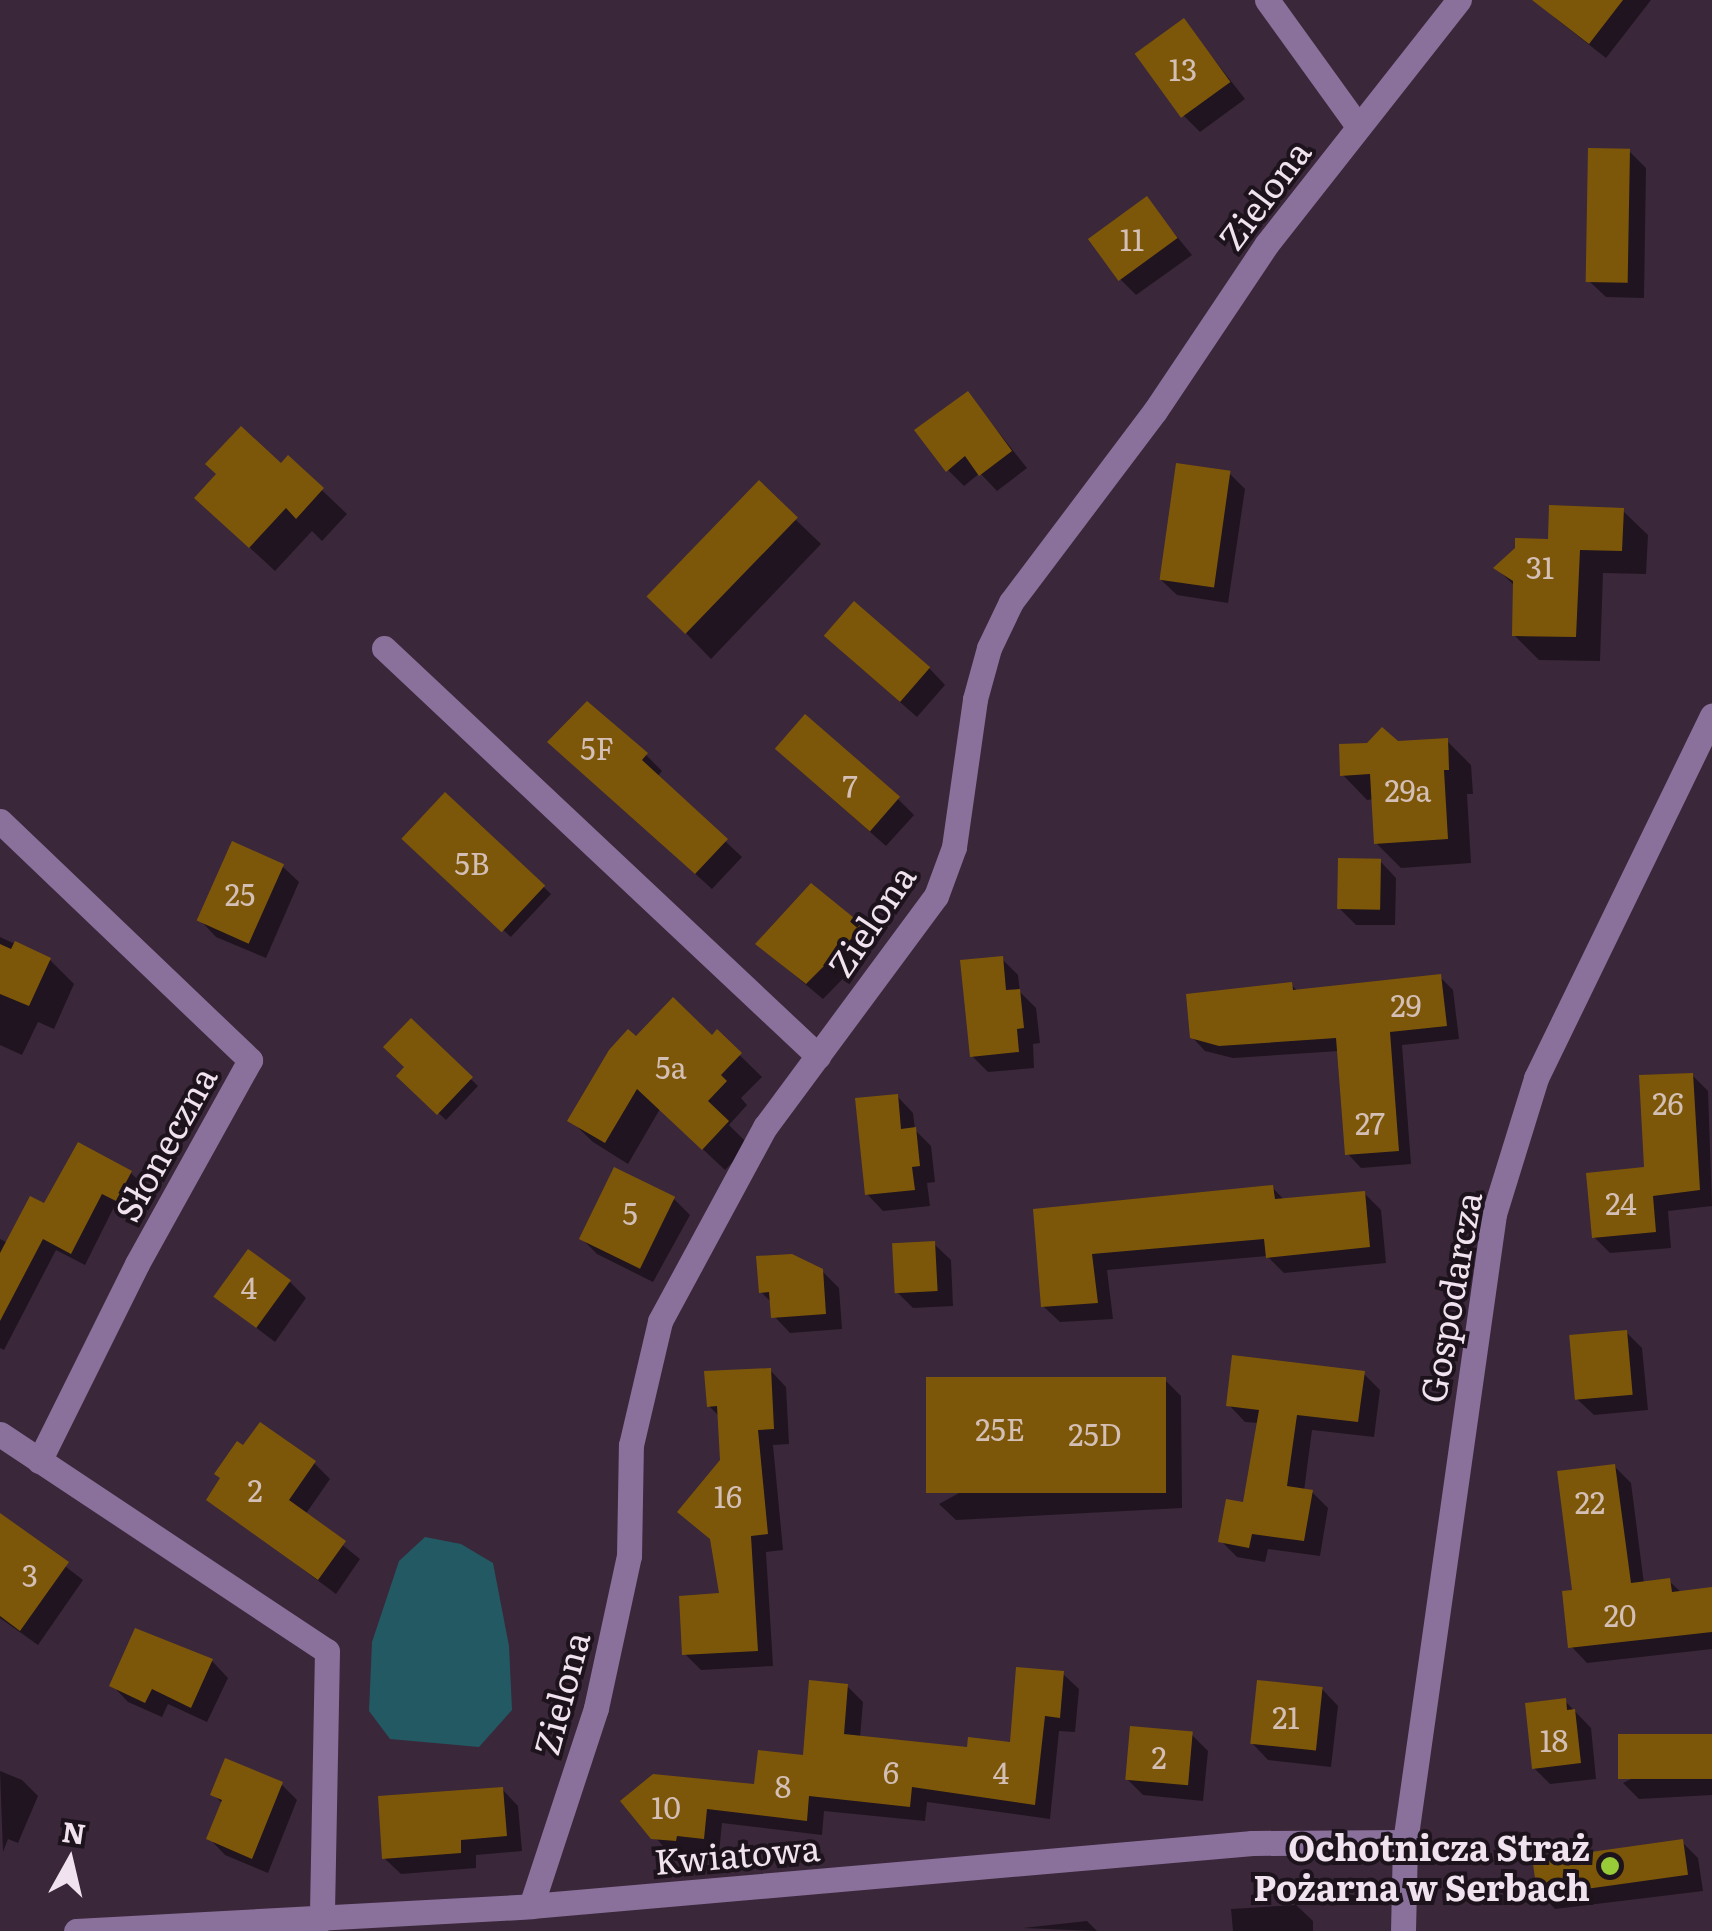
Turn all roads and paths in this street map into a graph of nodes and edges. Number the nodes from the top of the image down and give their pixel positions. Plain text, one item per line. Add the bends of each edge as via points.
1 (1267, 0) edge
2 (1460, 0) edge
3 (1358, 126) junction
4 (384, 648) dead end
5 (1712, 716) edge
6 (0, 821) edge
7 (818, 1056) junction
8 (0, 1434) edge
9 (39, 1461) junction
10 (1405, 1842) junction
11 (532, 1906) junction
12 (322, 1920) junction
13 (498, 1920) edge
14 (76, 1931) edge
15 (1402, 1931) edge

1 - 3 street
2 - 3 street, Zielona
3 - 7 street, Zielona via 1011,602 980,682 954,846 936,896
4 - 7 street
5 - 10 street, Gospodarcza via 1536,1078 1494,1214
6 - 9 street, Słoneczna via 250,1060 137,1264
7 - 11 street, Zielona via 765,1127 660,1320 632,1445 629,1556 600,1689
8 - 9 street
9 - 12 street via 327,1651
10 - 11 street, Kwiatowa via 1252,1843
10 - 15 street, Gospodarcza
11 - 13 street, Kwiatowa
12 - 13 street, Kwiatowa
12 - 14 street, Kwiatowa

